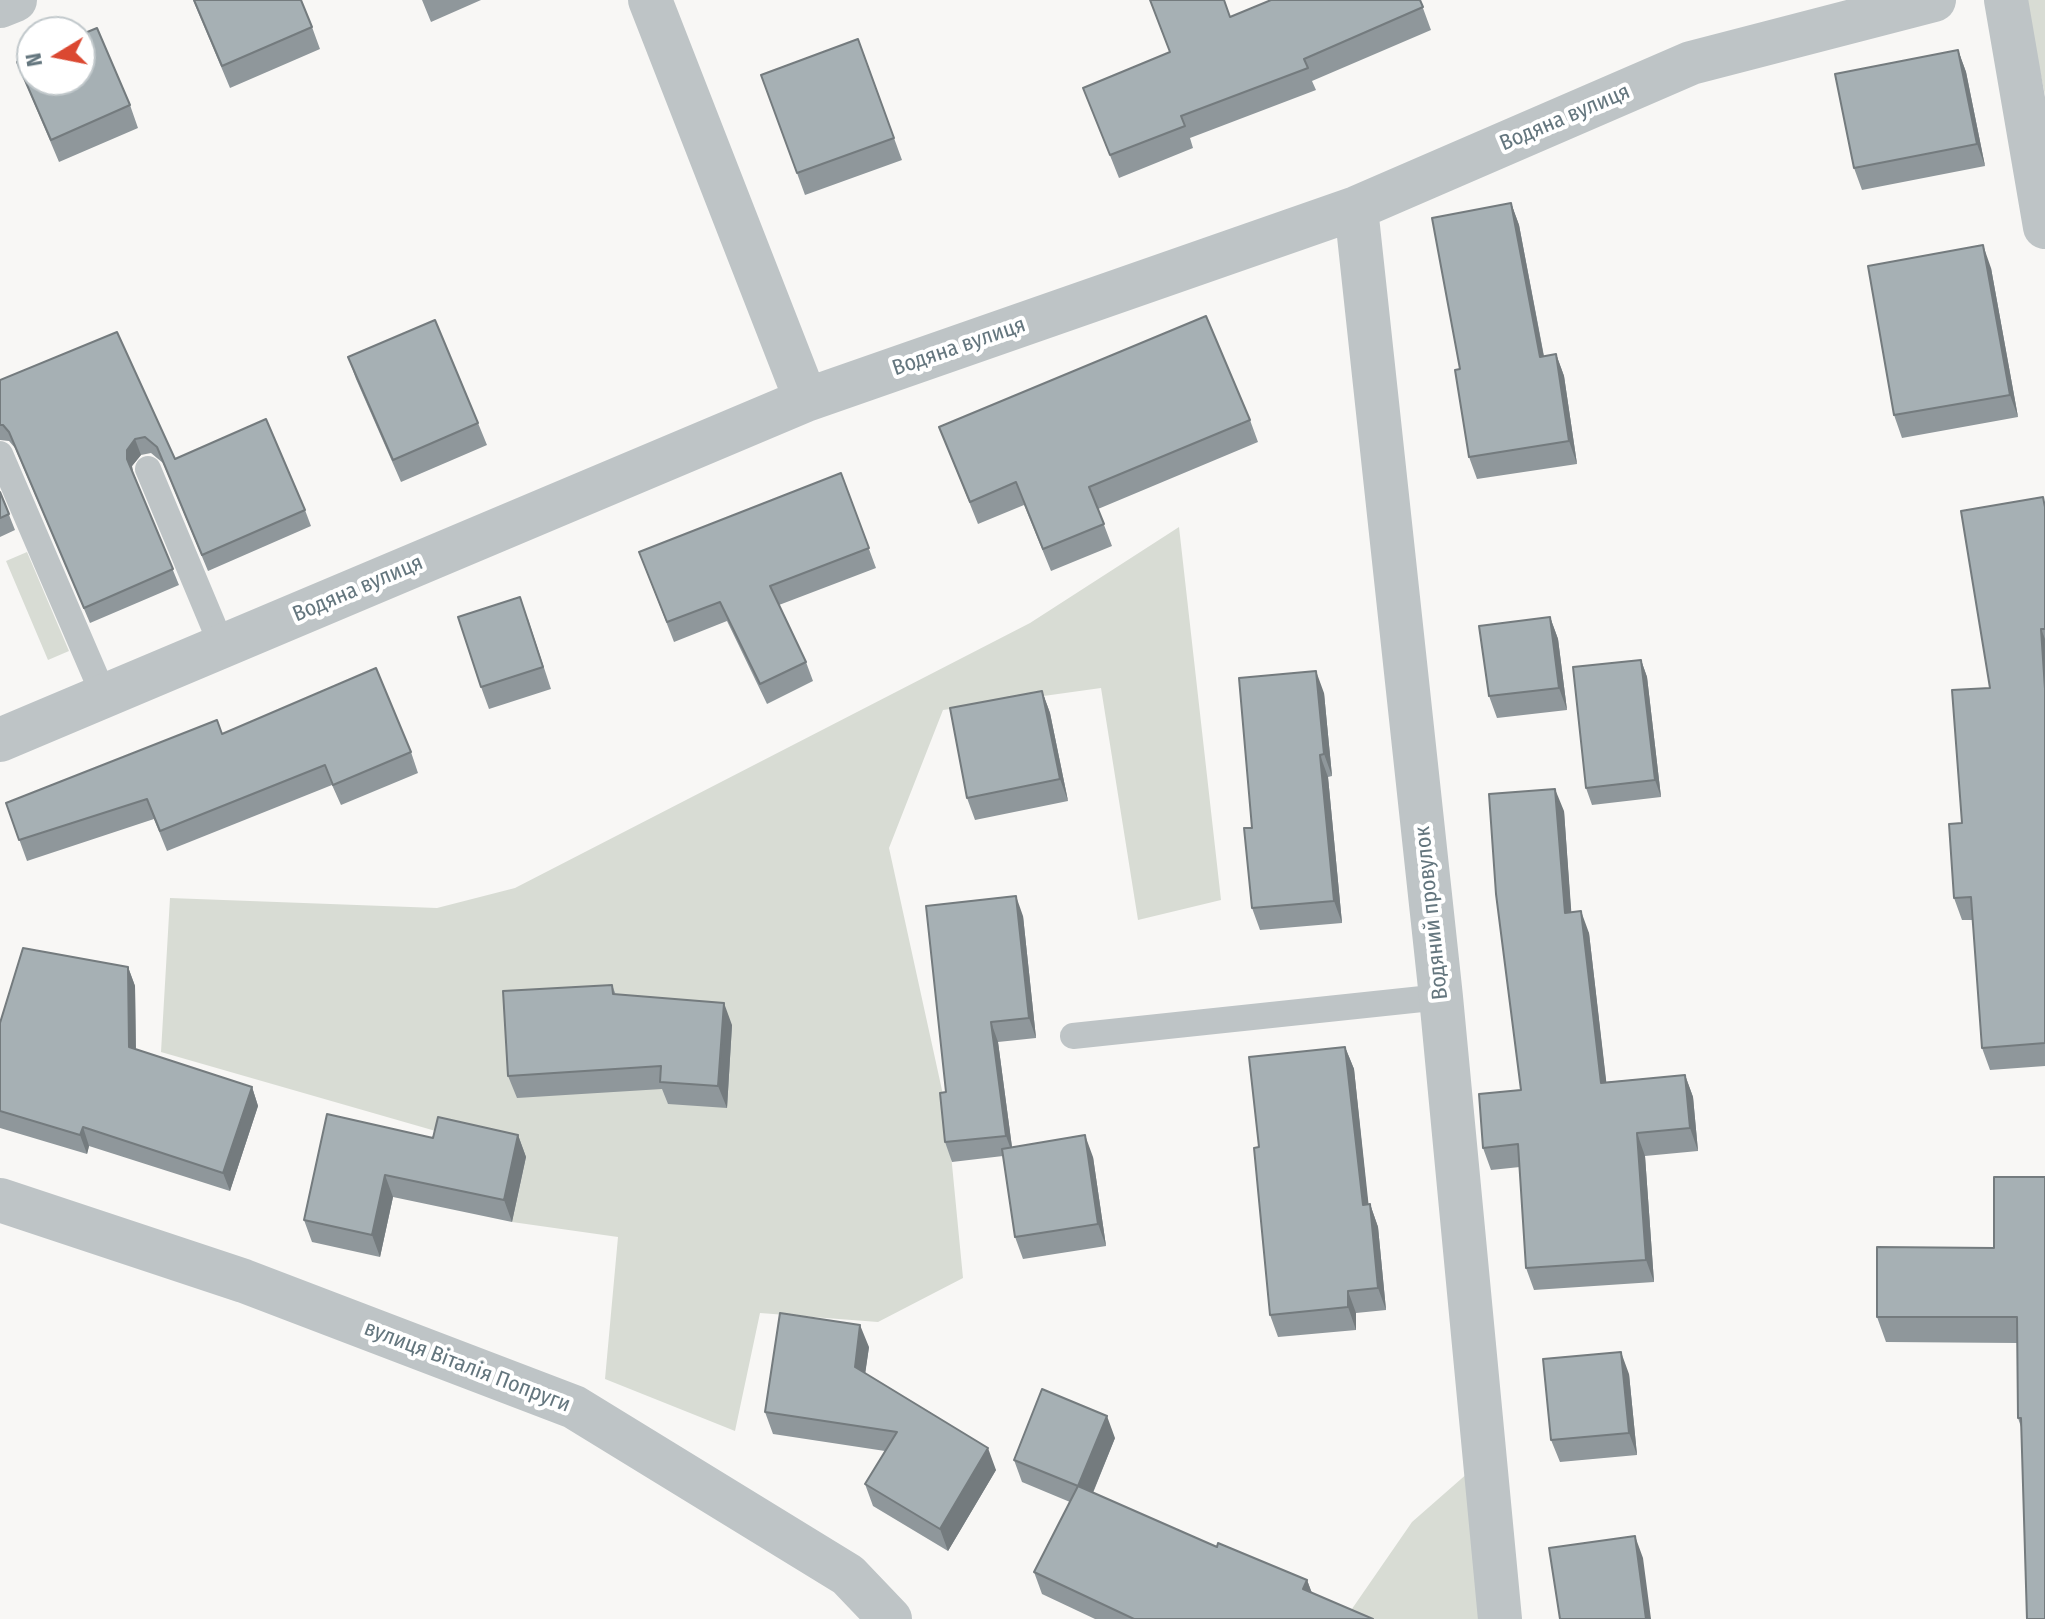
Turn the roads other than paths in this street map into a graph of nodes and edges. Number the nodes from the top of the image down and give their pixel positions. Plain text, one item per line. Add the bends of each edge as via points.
1 (15, 0) edge
2 (650, 0) edge
3 (1934, 0) edge
4 (2006, 0) edge
5 (0, 6) edge
6 (1356, 208) junction
7 (2045, 227) edge
8 (806, 400) junction
9 (0, 454) edge
10 (148, 469) dead end
11 (222, 646) junction
12 (104, 696) junction
13 (0, 740) edge
14 (1441, 997) junction
15 (1073, 1036) dead end
16 (0, 1200) edge
17 (890, 1619) edge
18 (1500, 1619) edge

1 - 5 street
2 - 8 street
3 - 6 street, Водяна вулиця via 1691,63
4 - 7 street
6 - 8 street, Водяна вулиця
6 - 14 street, Водяний провулок
8 - 11 street, Водяна вулиця
9 - 12 lane
10 - 11 lane
11 - 12 street, Водяна вулиця
12 - 13 street, Водяна вулиця
14 - 15 lane
14 - 18 street, Водяний провулок
16 - 17 street, вулиця Віталія Попруги via 244,1281 574,1407 848,1575

